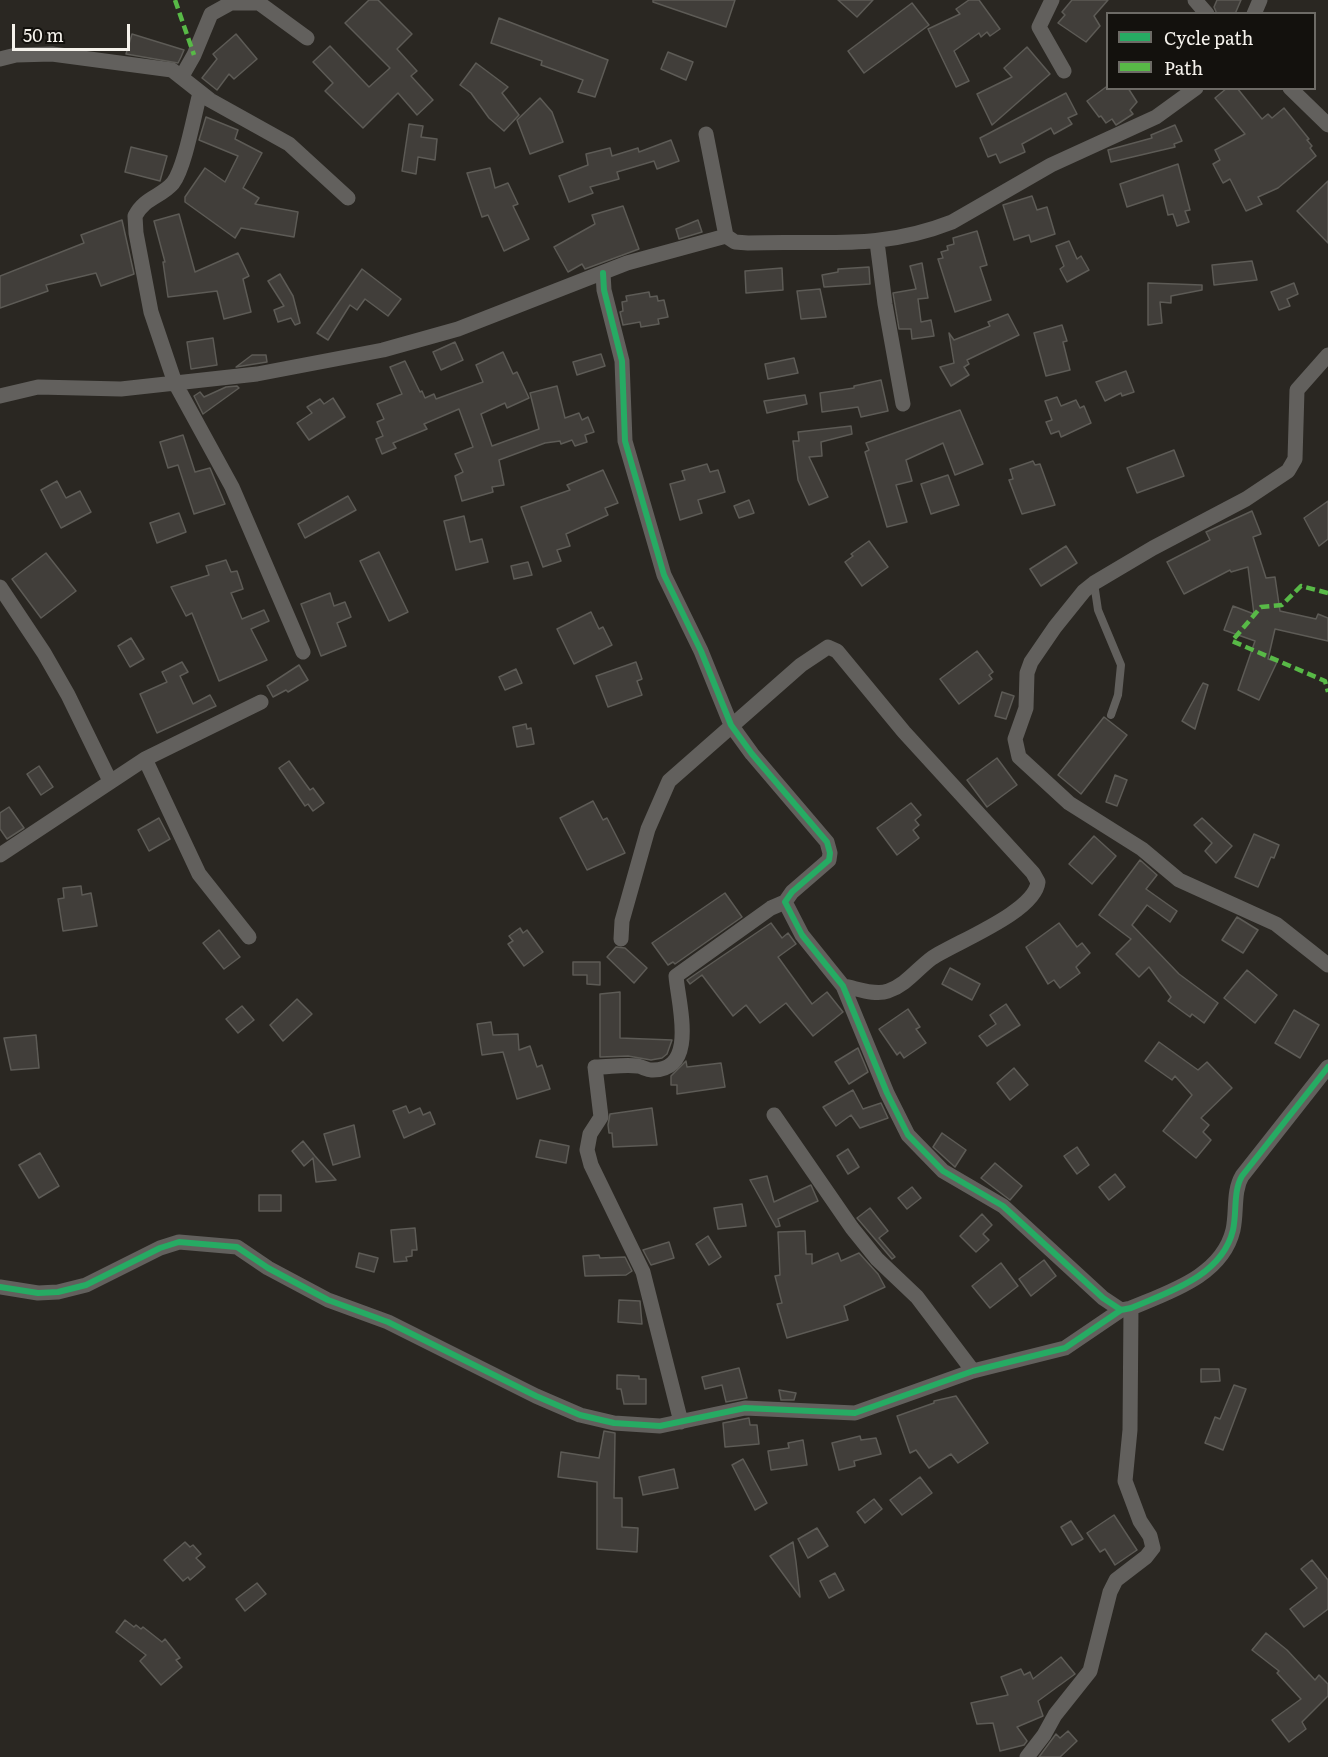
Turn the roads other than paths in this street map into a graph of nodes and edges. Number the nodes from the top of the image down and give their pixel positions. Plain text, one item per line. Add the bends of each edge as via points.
1 (1052, 0) edge
2 (1195, 0) edge
3 (1205, 12) edge
4 (307, 39) dead end
5 (0, 59) edge
6 (1064, 71) dead end
7 (182, 76) junction
8 (1193, 90) edge
9 (1292, 90) edge
10 (200, 93) junction
11 (1328, 125) edge
12 (706, 134) dead end
13 (348, 198) dead end
14 (726, 236) junction
15 (878, 242) junction
16 (603, 273) junction
17 (1328, 355) edge
18 (175, 383) junction
19 (0, 396) edge
20 (903, 404) dead end
21 (1094, 583) junction
22 (0, 587) edge
23 (303, 651) dead end
24 (261, 702) dead end
25 (1111, 715) dead end
26 (731, 725) junction
27 (145, 759) junction
28 (110, 782) junction
29 (0, 855) edge
30 (785, 902) junction
31 (249, 937) dead end
32 (621, 939) dead end
33 (1328, 964) edge
34 (843, 986) junction
35 (1328, 1067) edge
36 (774, 1115) dead end
37 (0, 1287) edge
38 (1126, 1309) junction
39 (973, 1371) junction
40 (681, 1422) junction
41 (1027, 1757) edge

1 - 6 street via 1040,27
2 - 3 street
4 - 7 street via 258,3 231,3 211,14
5 - 7 street via 34,53 75,55 172,70
7 - 10 street
8 - 15 street via 1156,117 1051,165 952,222
9 - 11 street
10 - 13 street via 289,144
10 - 18 street via 175,179 145,201 135,216 151,312
12 - 14 street
14 - 15 street via 748,243
14 - 16 street
15 - 20 street
16 - 18 street via 441,335 383,350 297,368
16 - 26 street via 622,361 625,441 650,532 664,575
17 - 21 street via 1296,390 1294,459 1288,471 1246,499
18 - 19 street via 90,390 38,387
18 - 23 street via 232,487
21 - 25 lane via 1098,610 1121,665
21 - 33 street via 1062,618 1031,662 1026,708 1015,739 1019,757 1069,803 1142,849 1179,880 1276,924
22 - 28 street via 68,695
24 - 27 street
26 - 30 street via 827,842 831,853 829,860
26 - 32 street via 669,781 648,830 622,921
26 - 34 street via 801,665 828,647 837,651 904,732 1036,877 1034,894 1011,913 934,957 898,987 885,992
27 - 28 street
27 - 31 street via 203,880
28 - 29 street
30 - 34 street via 802,935
30 - 40 street via 676,976 684,1039 677,1058 663,1069 650,1071 639,1066 595,1067 601,1117 590,1134 587,1150 643,1272
34 - 38 street via 908,1135 943,1171 1003,1206 1103,1298
35 - 38 street via 1242,1176 1233,1232 1220,1255 1197,1278
36 - 39 street via 852,1228 877,1259 917,1297
37 - 40 street via 58,1292 86,1285 179,1242 237,1247 328,1300 388,1322 580,1415 614,1423 660,1426
38 - 39 street via 1065,1348
38 - 41 street via 1130,1430 1125,1482 1153,1548 1116,1580 1090,1671
39 - 40 street via 855,1413 745,1408

